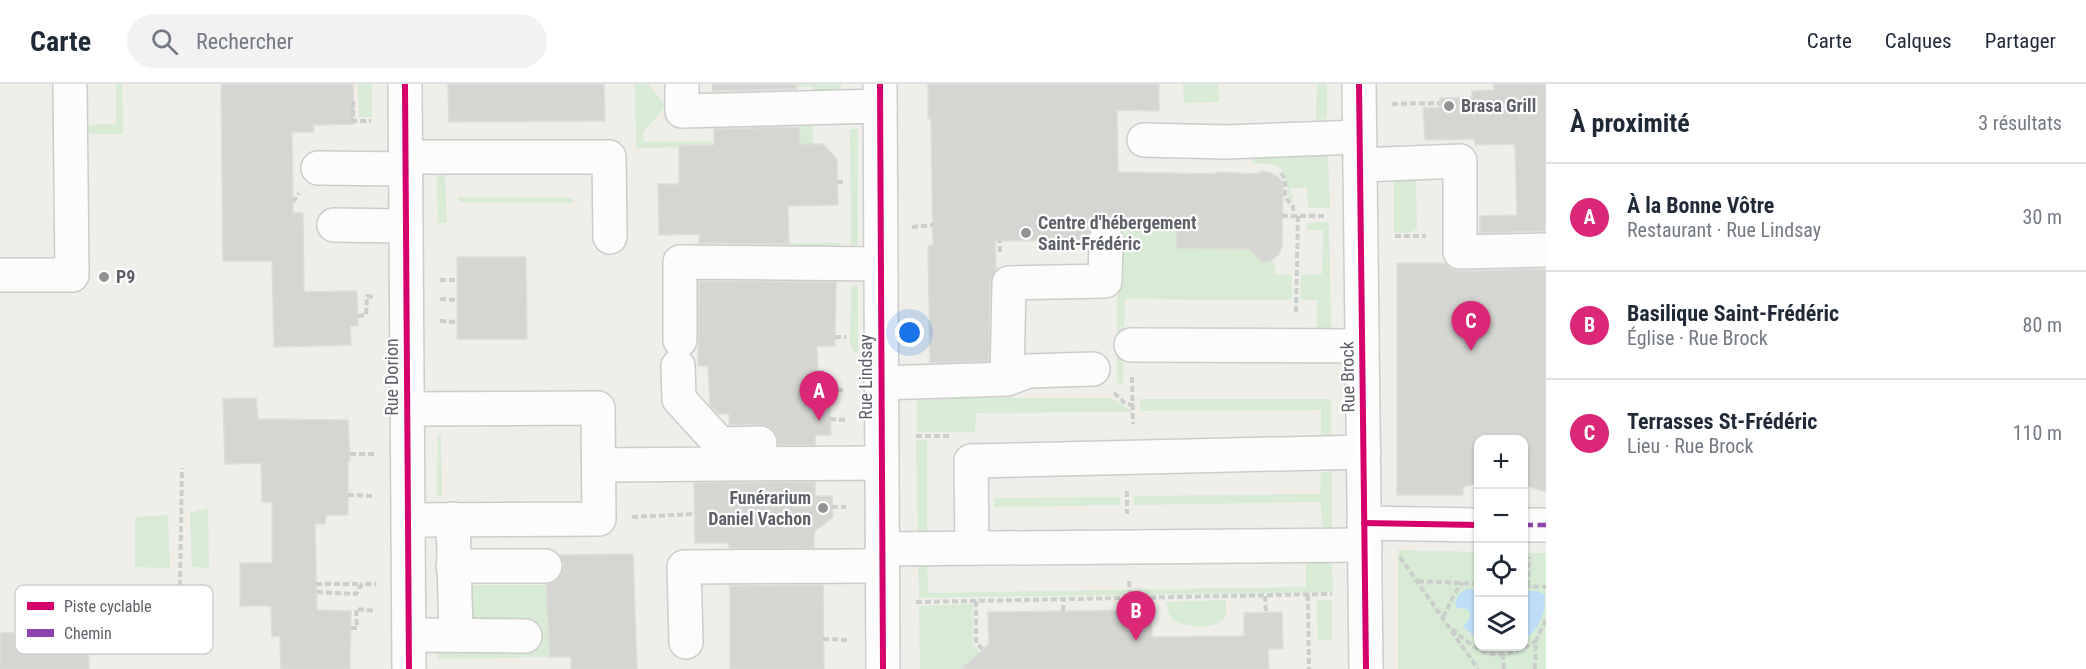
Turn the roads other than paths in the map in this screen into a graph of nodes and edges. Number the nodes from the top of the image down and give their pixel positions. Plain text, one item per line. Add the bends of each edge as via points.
1 (70, 84) edge
2 (405, 84) edge
3 (682, 84) edge
4 (1359, 84) edge
5 (880, 95) edge
6 (1144, 140) dead end
7 (1360, 151) junction
8 (405, 163) junction
9 (318, 168) dead end
10 (334, 225) dead end
11 (406, 226) junction
12 (610, 237) dead end
13 (1106, 240) dead end
14 (1546, 250) edge
15 (880, 264) junction
16 (0, 275) edge
17 (1131, 345) dead end
18 (1362, 346) junction
19 (1093, 369) dead end
20 (1007, 379) junction
21 (881, 383) junction
22 (407, 410) junction
23 (892, 447) junction
24 (1364, 452) junction
25 (599, 465) junction
26 (453, 519) junction
27 (408, 520) junction
28 (1474, 526) edge
29 (1374, 539) junction
30 (972, 548) junction
31 (882, 557) junction
32 (453, 566) junction
33 (545, 566) dead end
34 (409, 634) junction
35 (456, 635) junction
36 (525, 636) dead end
37 (686, 642) dead end
38 (409, 669) edge
39 (883, 669) edge
40 (1366, 669) edge

1 - 16 street via 72,275
2 - 8 street, Rue Dorion
3 - 5 street via 682,111
4 - 7 street, Rue Brock
5 - 15 street, Rue Lindsay
6 - 7 street
7 - 14 street via 1460,161 1460,252
7 - 18 street, Rue Brock
8 - 9 street
8 - 11 street, Rue Dorion
8 - 12 street via 609,157
10 - 11 street
11 - 22 street, Rue Dorion
13 - 20 street via 1106,281 1009,283
15 - 21 street, Rue Lindsay
15 - 23 street via 680,262 679,399 720,444
17 - 18 street
18 - 24 street, Rue Brock
19 - 20 street via 1028,371
20 - 21 street
21 - 23 street, Rue Lindsay
22 - 25 street via 598,408
22 - 27 street, Rue Dorion
23 - 25 street
23 - 31 street, Rue Lindsay
24 - 29 street, Rue Brock
24 - 30 street via 971,461
25 - 26 street via 599,519
26 - 27 street
26 - 32 street
27 - 34 street, Rue Dorion
28 - 29 street
29 - 30 street
29 - 40 street, Rue Brock
30 - 31 street
31 - 37 street via 684,567
31 - 39 street, Rue Lindsay
32 - 33 street
32 - 35 street
34 - 35 street
34 - 38 street, Rue Dorion
35 - 36 street

